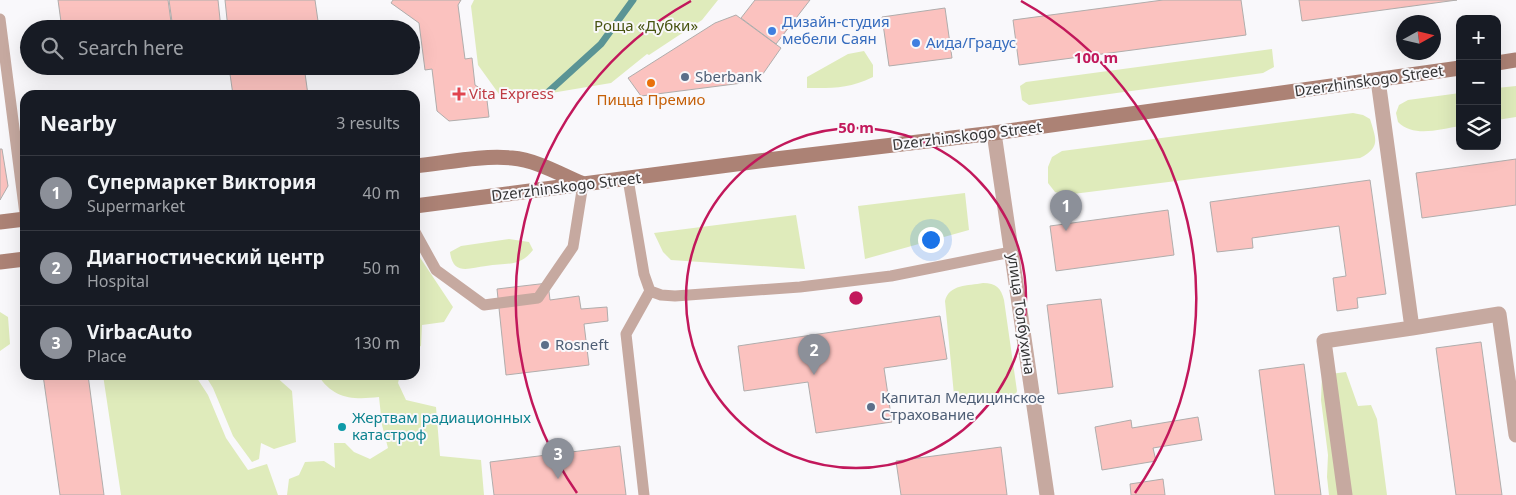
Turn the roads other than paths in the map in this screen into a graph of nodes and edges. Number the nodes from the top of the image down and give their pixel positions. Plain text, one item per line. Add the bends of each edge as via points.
1 (0, 19) edge
2 (1516, 60) edge
3 (1501, 62) edge
4 (1456, 69) edge
5 (1378, 80) junction
6 (994, 133) junction
7 (420, 165) edge
8 (20, 175) edge
9 (628, 179) junction
10 (583, 184) junction
11 (420, 205) edge
12 (20, 219) edge
13 (0, 222) edge
14 (420, 241) edge
15 (1012, 252) junction
16 (20, 259) edge
17 (0, 262) edge
18 (650, 291) junction
19 (1412, 328) junction
20 (1516, 434) edge
21 (644, 495) edge
22 (1047, 495) edge
23 (1345, 495) edge

1 - 8 lane
2 - 3 main road
4 - 5 main road, Dzerzhinskogo Street
5 - 6 main road, Dzerzhinskogo Street
5 - 19 street
6 - 9 main road, Dzerzhinskogo Street
6 - 15 street, улица Толбухина
7 - 10 main road via 512,158 534,163
9 - 10 main road, Dzerzhinskogo Street
9 - 18 lane via 644,274
10 - 11 main road, Dzerzhinskogo Street
10 - 14 lane via 573,247 538,298 484,305 436,270
12 - 13 main road
15 - 18 lane via 891,276 800,287 675,296
15 - 22 street, улица Толбухина
16 - 17 main road
18 - 21 lane via 626,334
19 - 20 street via 1499,314
19 - 23 street via 1324,341

